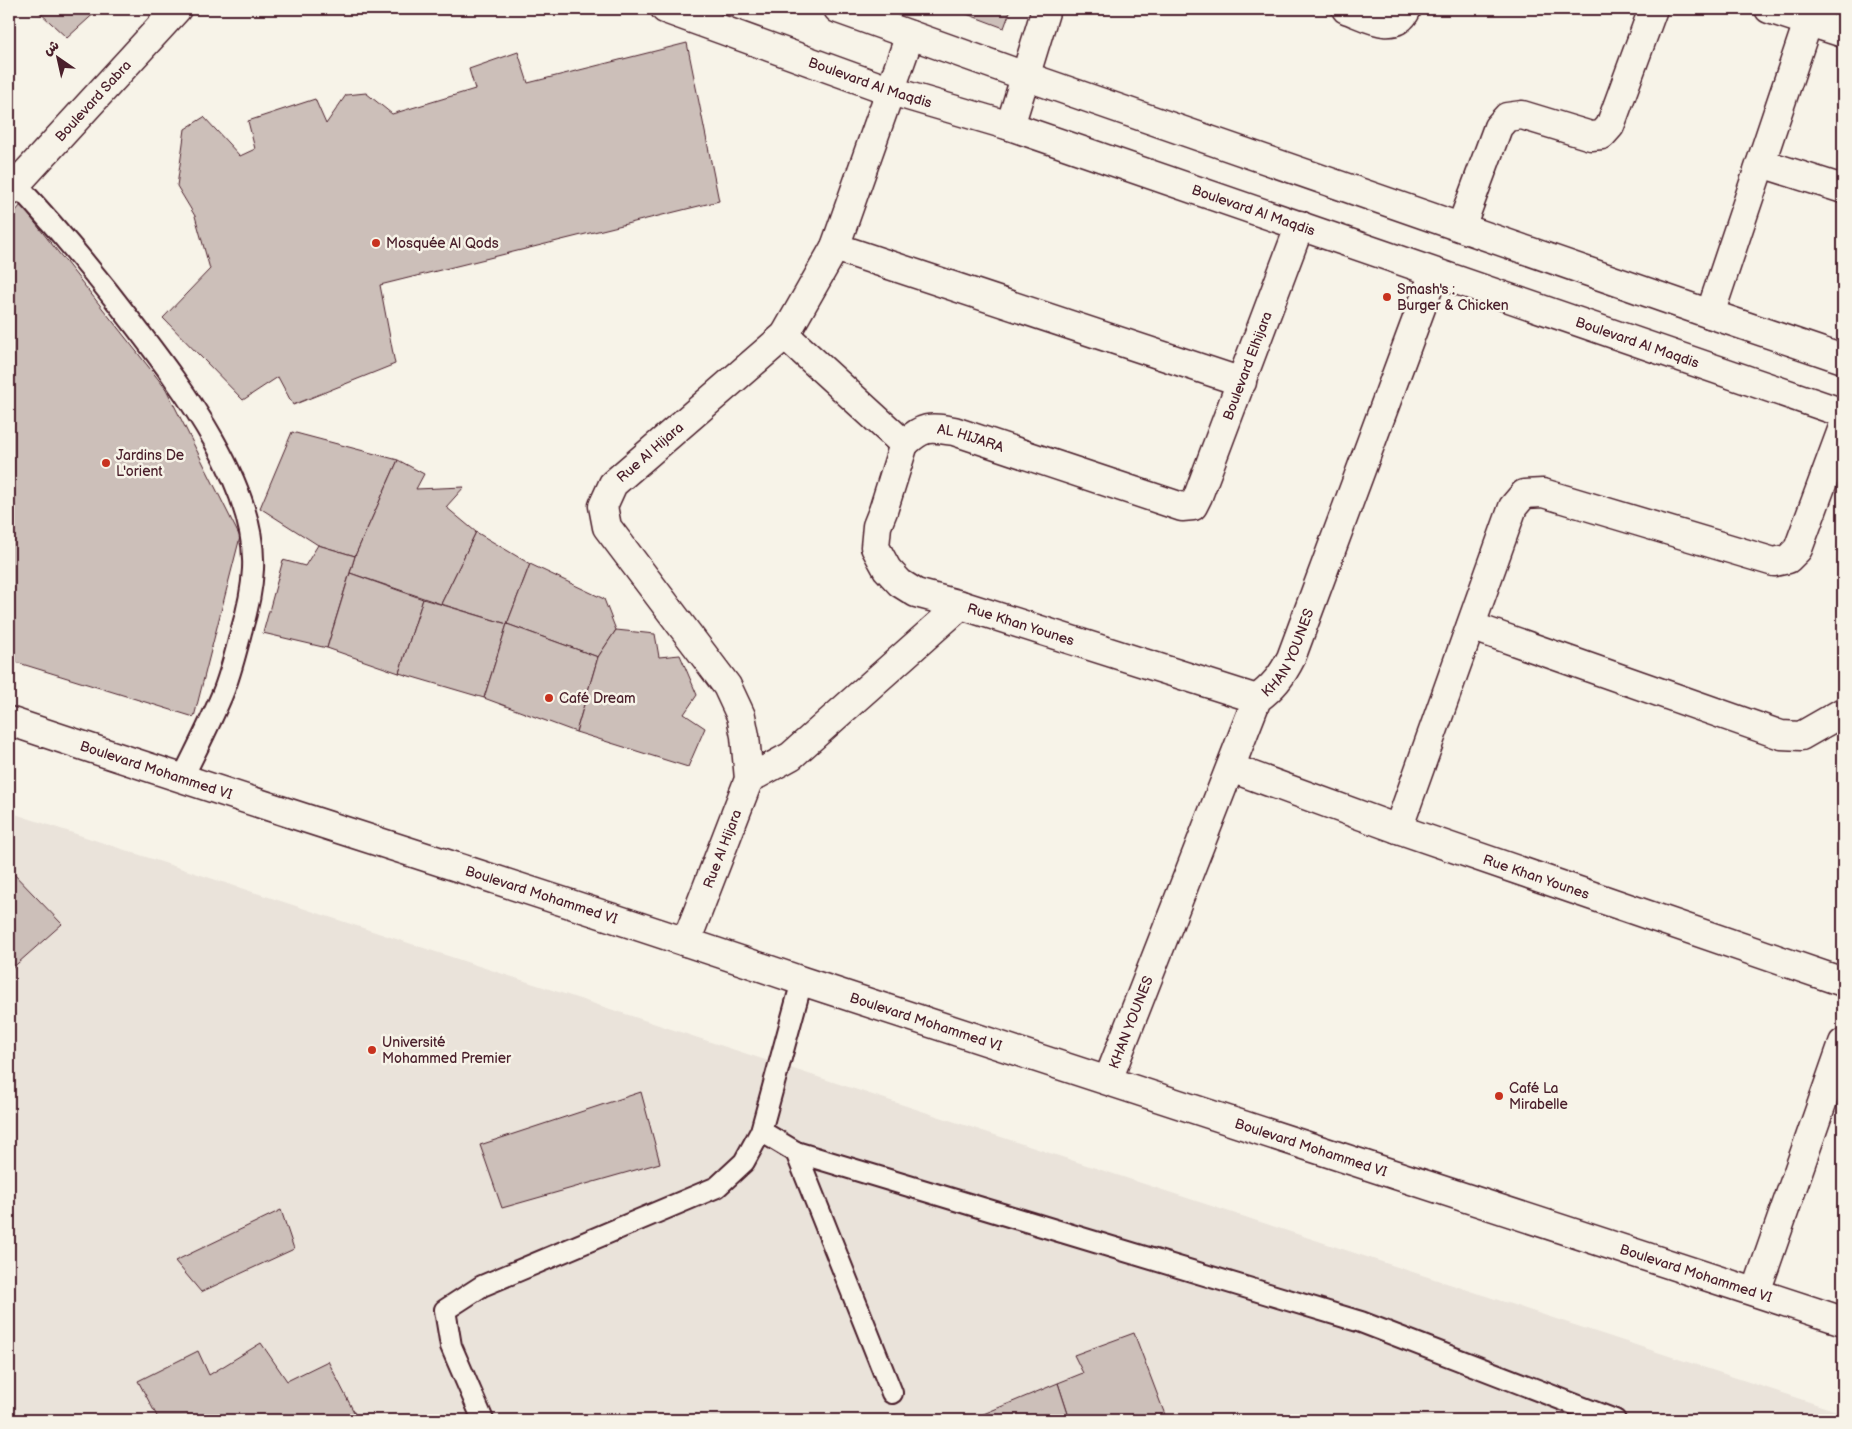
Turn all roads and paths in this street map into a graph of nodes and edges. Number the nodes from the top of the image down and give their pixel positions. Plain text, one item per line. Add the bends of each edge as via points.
1 (177, 9) edge
2 (665, 9) edge
3 (838, 9) edge
4 (1046, 9) edge
5 (1346, 9) edge
6 (1407, 9) edge
7 (1654, 9) edge
8 (1769, 9) edge
9 (1808, 22) junction
10 (1843, 33) edge
11 (910, 35) junction
12 (1025, 76) junction
13 (891, 91) junction
14 (1010, 126) junction
15 (1761, 163) junction
16 (11, 183) edge
17 (1843, 189) edge
18 (1300, 225) junction
19 (1461, 227) junction
20 (835, 247) junction
21 (1434, 273) junction
22 (1710, 314) junction
23 (785, 335) junction
24 (1843, 358) edge
25 (1242, 382) junction
26 (1843, 413) edge
27 (1843, 427) edge
28 (904, 444) junction
29 (1193, 506) joint
30 (961, 605) junction
31 (1471, 626) junction
32 (1257, 699) junction
33 (1843, 712) edge
34 (9, 721) edge
35 (1231, 768) junction
36 (182, 779) junction
37 (748, 779) junction
38 (1398, 829) junction
39 (686, 942) junction
40 (802, 981) junction
41 (1843, 982) edge
42 (1843, 1042) edge
43 (1108, 1080) junction
44 (761, 1131) junction
45 (796, 1152) junction
46 (1756, 1292) junction
47 (1843, 1321) edge
48 (892, 1393) dead end
49 (482, 1420) edge
50 (1614, 1420) edge

1 - 16 street, Boulevard Sabra
2 - 13 street, Boulevard Al Maqdis
3 - 11 street
4 - 12 street
5 - 6 street via 1387,23 1396,22
7 - 19 street via 1610,126 1602,135 1591,136 1522,115 1508,117 1498,127
8 - 9 street
9 - 10 street
9 - 15 street
11 - 12 street
11 - 13 street, Rue Al Hijara
12 - 14 street
12 - 19 street
13 - 14 street, Boulevard Al Maqdis
13 - 20 street, Rue Al Hijara
14 - 18 street, Boulevard Al Maqdis
15 - 17 street
15 - 22 street
16 - 36 lane via 54,224 167,368 217,447 246,519 253,550 253,569 245,619 223,691
18 - 21 street, Boulevard Al Maqdis
18 - 25 street, Boulevard Elhijara
19 - 22 street
20 - 23 street, Rue Al Hijara
20 - 25 street
21 - 26 street, Boulevard Al Maqdis
21 - 32 street, KHAN YOUNES via 1291,658 1272,688
22 - 24 street
23 - 28 street
23 - 37 street, Rue Al Hijara via 613,484 603,506 607,528 727,686 741,716
25 - 29 street, Boulevard Elhijara
27 - 31 street via 1798,549 1788,559 1774,562 1543,493 1524,494 1513,507
28 - 29 street, AL HIJARA via 917,432 933,428 954,431 1182,508
28 - 30 street via 876,526 874,547 900,583 916,593
30 - 32 street, Rue Khan Younes
30 - 37 street, Rue Khan Younes via 791,756
31 - 33 street via 1782,735 1801,736
31 - 38 street
32 - 35 street, KHAN YOUNES
34 - 36 street, Boulevard Mohammed VI
35 - 38 street, Rue Khan Younes
35 - 43 street, KHAN YOUNES
36 - 39 street, Boulevard Mohammed VI
37 - 39 street, Rue Al Hijara
38 - 41 street, Rue Khan Younes
39 - 40 street, Boulevard Mohammed VI
40 - 43 street, Boulevard Mohammed VI
40 - 44 lane
42 - 46 street
43 - 46 street, Boulevard Mohammed VI
44 - 45 lane
44 - 49 lane via 744,1162 717,1187 482,1286 445,1310 451,1346
45 - 48 lane
45 - 50 lane via 1361,1322
46 - 47 street, Boulevard Mohammed VI

